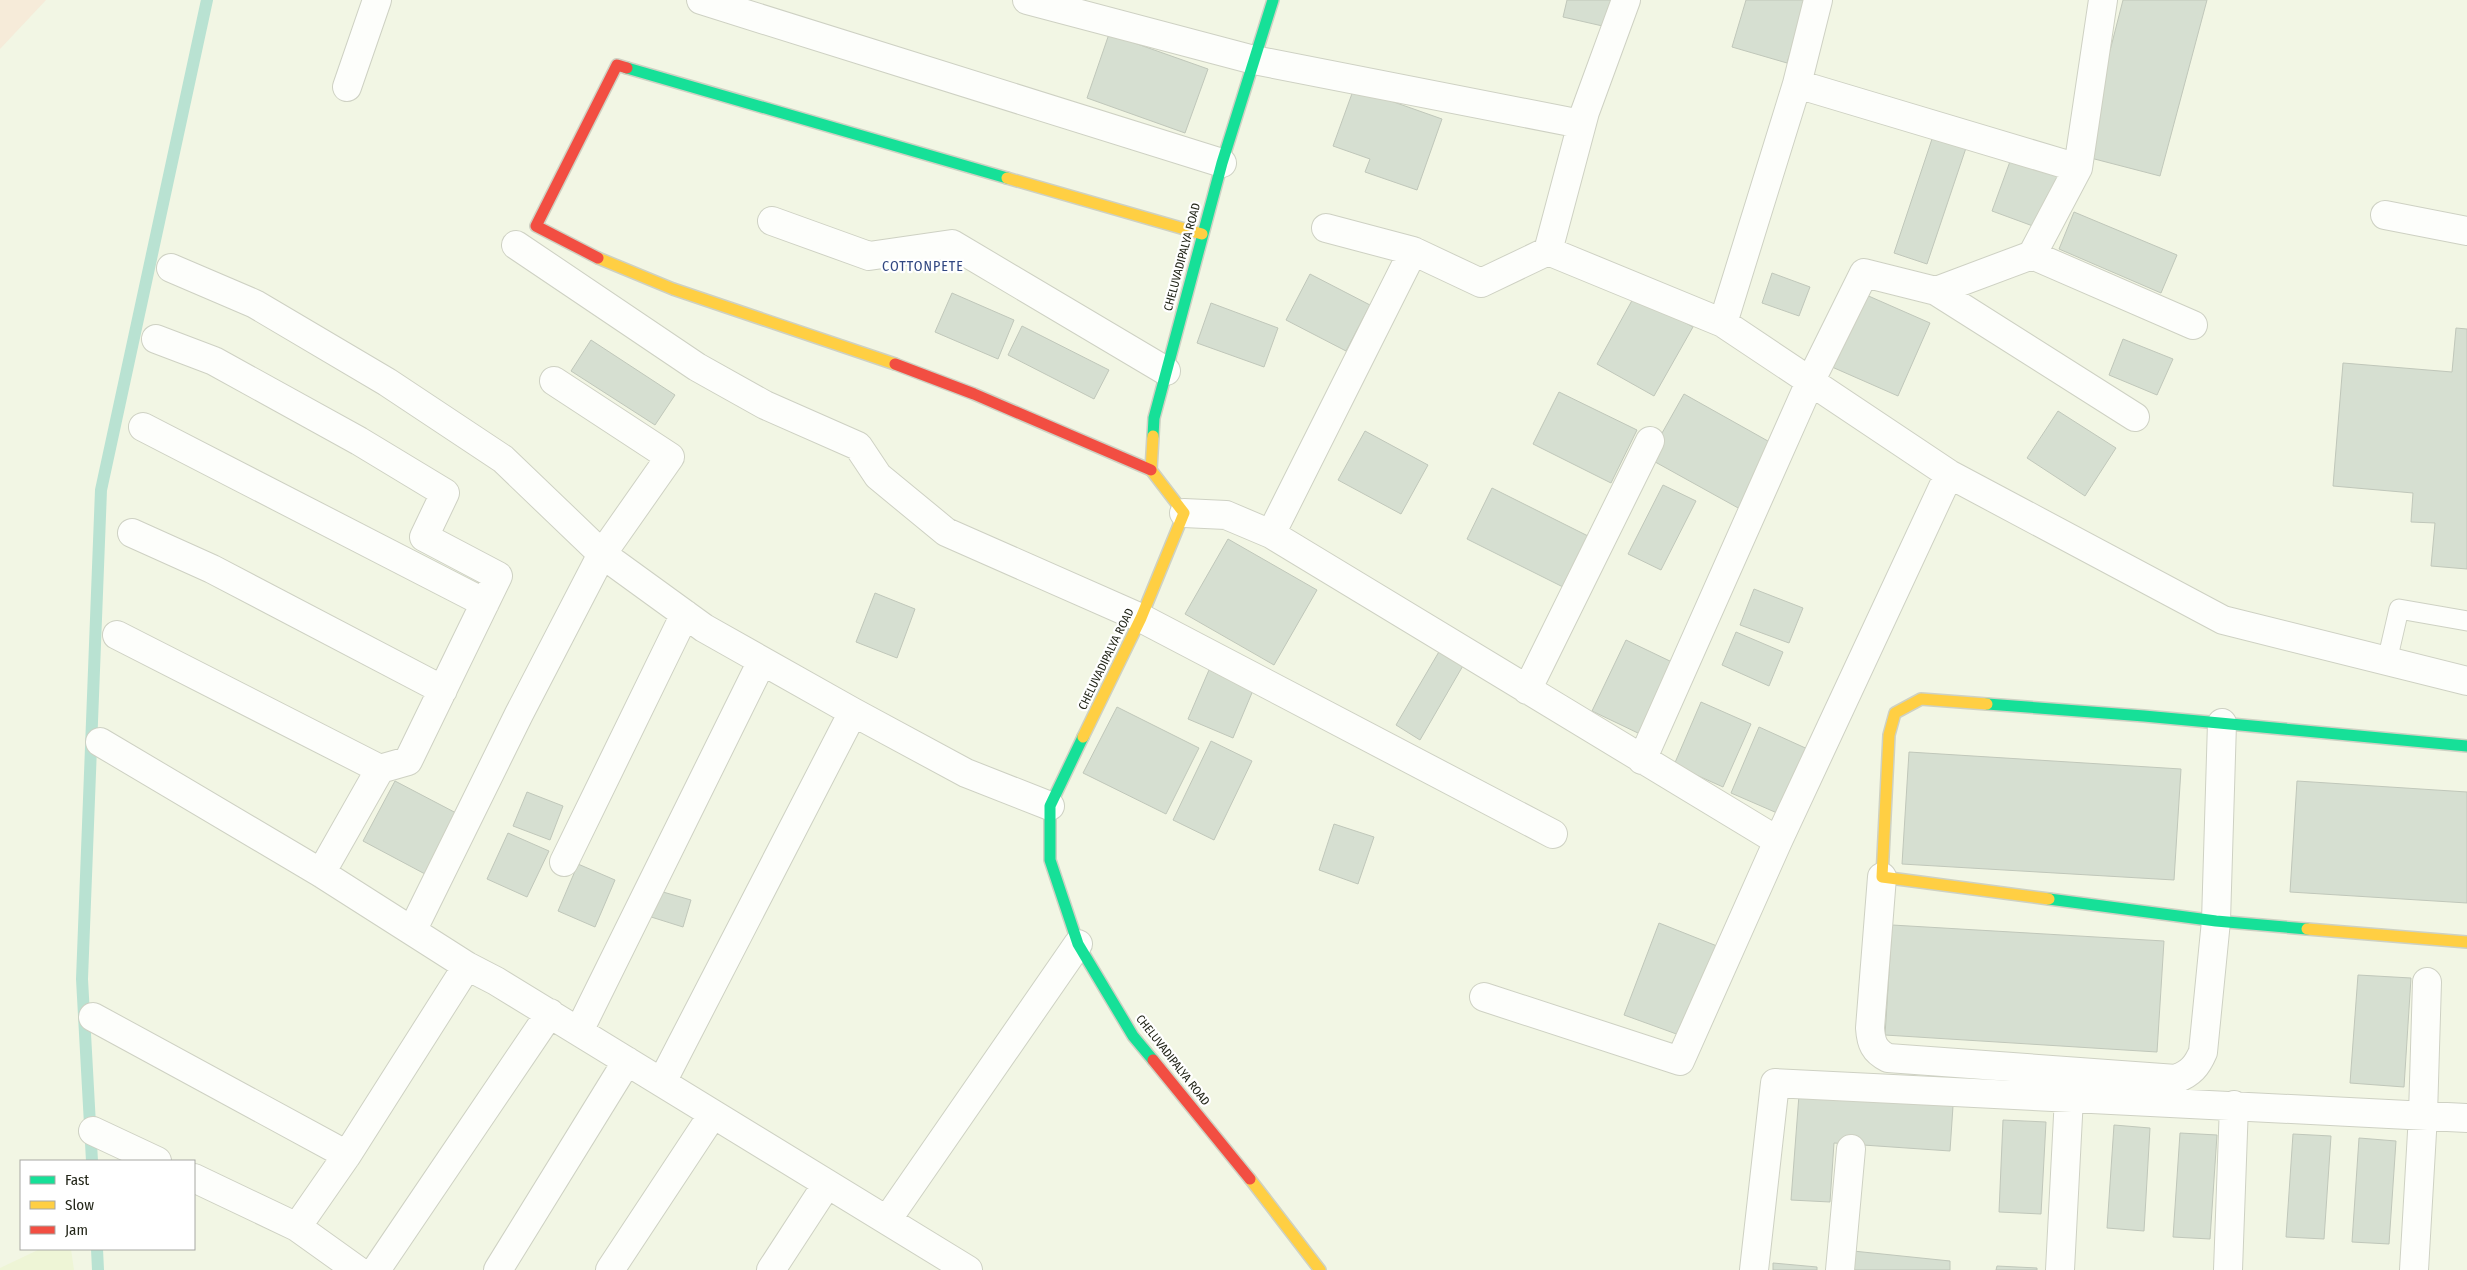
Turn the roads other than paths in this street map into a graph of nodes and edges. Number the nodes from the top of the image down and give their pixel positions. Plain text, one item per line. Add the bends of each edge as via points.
1 (376, 0) edge
2 (701, 0) edge
3 (1027, 0) edge
4 (1273, 0) edge
5 (1626, 0) edge
6 (1818, 0) edge
7 (2103, 0) edge
8 (1254, 60) junction
9 (1797, 84) junction
10 (347, 87) dead end
11 (1581, 124) junction
12 (1222, 163) junction
13 (2078, 168) junction
14 (2385, 215) dead end
15 (772, 221) dead end
16 (1326, 228) dead end
17 (2467, 231) edge
18 (1202, 234) junction
19 (516, 245) dead end
20 (1548, 251) junction
21 (1413, 252) junction
22 (2032, 255) junction
23 (171, 268) dead end
24 (1936, 291) junction
25 (1723, 323) junction
26 (2193, 324) dead end
27 (156, 339) dead end
28 (1166, 371) junction
29 (554, 381) dead end
30 (1810, 382) junction
31 (2135, 417) dead end
32 (143, 427) dead end
33 (1650, 441) dead end
34 (1151, 470) junction
35 (1949, 474) junction
36 (1184, 513) junction
37 (132, 533) dead end
38 (1271, 534) junction
39 (602, 554) junction
40 (485, 603) junction
41 (685, 614) junction
42 (1141, 618) junction
43 (2467, 621) edge
44 (117, 635) dead end
45 (762, 661) junction
46 (2387, 661) junction
47 (2467, 681) edge
48 (443, 690) junction
49 (1527, 690) junction
50 (853, 712) junction
51 (2222, 723) junction
52 (100, 742) dead end
53 (2467, 746) edge
54 (1642, 760) junction
55 (380, 769) junction
56 (1050, 806) junction
57 (1553, 834) dead end
58 (1778, 841) junction
59 (564, 862) dead end
60 (321, 873) junction
61 (1882, 877) junction
62 (2216, 921) junction
63 (412, 929) junction
64 (2467, 942) edge
65 (1078, 944) junction
66 (466, 966) junction
67 (2427, 982) dead end
68 (1484, 997) dead end
69 (550, 1013) junction
70 (93, 1016) dead end
71 (579, 1031) junction
72 (627, 1061) junction
73 (662, 1082) junction
74 (2069, 1097) junction
75 (2234, 1105) junction
76 (713, 1114) junction
77 (2423, 1115) junction
78 (2467, 1118) edge
79 (93, 1131) dead end
80 (1851, 1149) dead end
81 (347, 1155) junction
82 (155, 1160) edge
83 (195, 1178) edge
84 (827, 1184) junction
85 (887, 1220) junction
86 (297, 1227) junction
87 (938, 1263) edge
88 (357, 1270) edge
89 (376, 1270) edge
90 (498, 1270) edge
91 (610, 1270) edge
92 (771, 1270) edge
93 (968, 1270) edge
94 (1320, 1270) edge
95 (1754, 1270) edge
96 (1840, 1270) edge
97 (2060, 1270) edge
98 (2228, 1270) edge
99 (2414, 1270) edge

1 - 10 street
2 - 12 street
3 - 8 street
4 - 8 street, CHELUVADIPALYA ROAD
5 - 11 street
6 - 9 street
7 - 13 street
8 - 11 street
8 - 12 street, CHELUVADIPALYA ROAD
9 - 13 street
9 - 25 street
11 - 20 street
12 - 18 street, CHELUVADIPALYA ROAD
13 - 22 street
14 - 17 street
15 - 28 street via 869,256 952,244
16 - 21 street
18 - 28 street, CHELUVADIPALYA ROAD
18 - 34 street via 617,65 536,226 575,249 655,281 914,371
19 - 42 street via 697,367 765,405 858,446 878,476 946,532
20 - 21 street via 1481,283
20 - 25 street
21 - 38 street
22 - 24 street
22 - 26 street
23 - 39 street via 255,304 387,382 495,453
24 - 30 street via 1864,273
24 - 31 street
25 - 30 street
27 - 40 street via 214,361 359,441 444,493 424,537 498,576
28 - 34 street, CHELUVADIPALYA ROAD via 1154,418
29 - 39 street via 670,457
30 - 35 street
30 - 54 street
32 - 40 street
33 - 49 street
34 - 36 street
35 - 46 street via 2224,620
35 - 58 street
36 - 38 street via 1226,515
36 - 42 street, CHELUVADIPALYA ROAD
37 - 48 street via 212,569
38 - 49 street
39 - 41 street
39 - 63 street
40 - 48 street
41 - 45 street
41 - 59 street
42 - 56 street, CHELUVADIPALYA ROAD
42 - 57 street
43 - 46 lane via 2399,609
44 - 55 street
45 - 50 street
45 - 71 street
46 - 47 street
48 - 55 street via 408,761
49 - 54 street
50 - 56 street via 966,773
50 - 73 street
51 - 53 street
51 - 61 street via 1920,699 1895,713 1889,735
51 - 62 street
52 - 60 street
54 - 58 street
55 - 60 street
56 - 65 street, CHELUVADIPALYA ROAD via 1050,860
58 - 68 street via 1680,1061
60 - 63 street
61 - 62 street
61 - 62 street via 1870,1028 1877,1052 1888,1058 2176,1079 2189,1073 2203,1052
62 - 64 street
63 - 66 street
65 - 85 street
65 - 94 street, CHELUVADIPALYA ROAD via 1133,1036 1258,1188
66 - 69 street
66 - 81 street
67 - 77 street
69 - 71 street
69 - 89 street
70 - 81 street
71 - 72 street
72 - 73 street
72 - 90 street
73 - 76 street
74 - 75 street
74 - 95 street via 1775,1083
74 - 97 street
75 - 77 street
75 - 98 street
76 - 84 street
76 - 91 street
77 - 78 street
77 - 99 street
79 - 82 street
80 - 96 street
81 - 86 street
83 - 86 street
84 - 85 street
84 - 92 street
85 - 87 street
86 - 88 street
87 - 93 street

